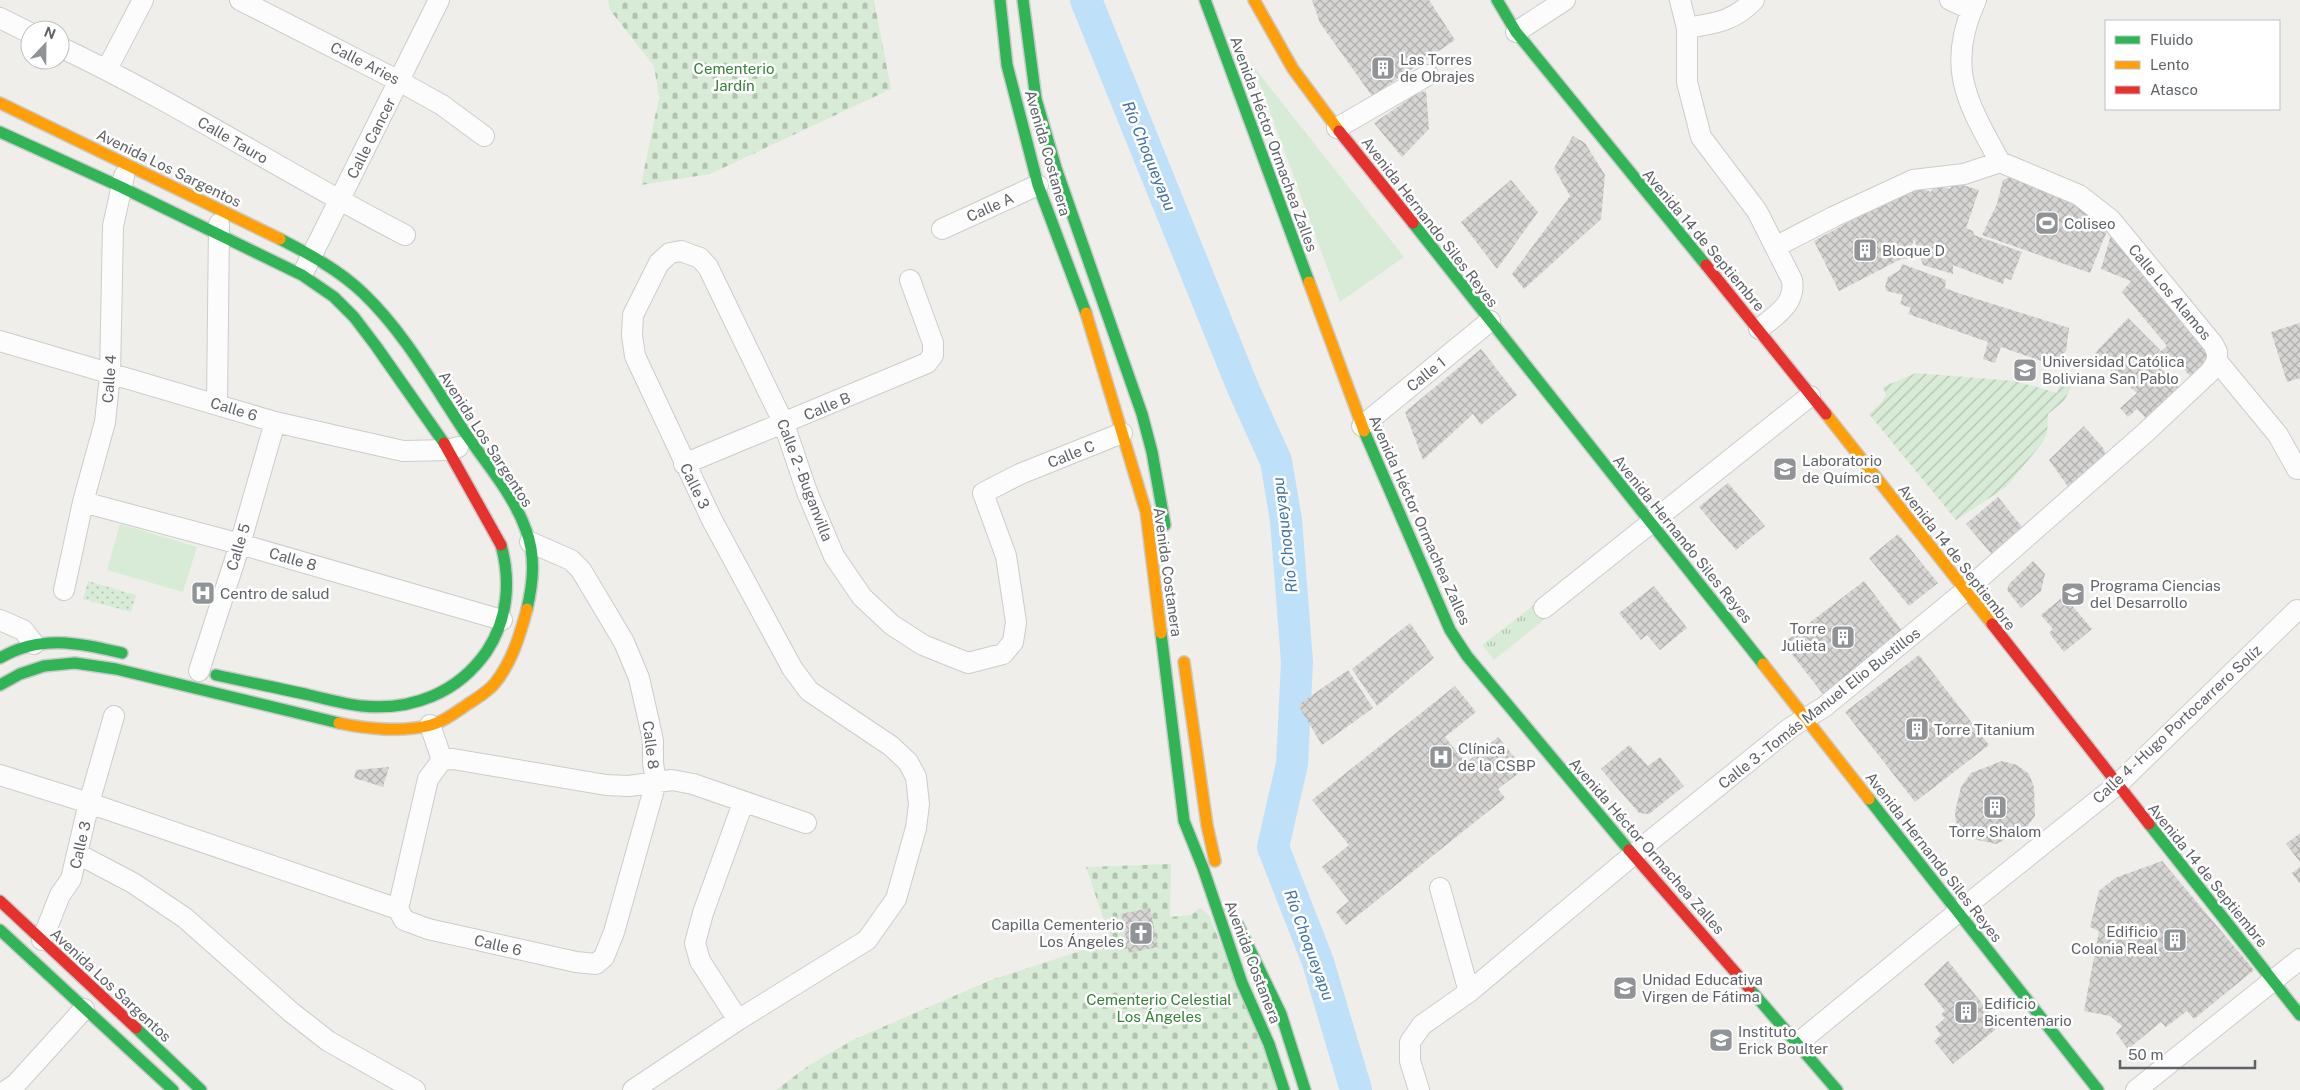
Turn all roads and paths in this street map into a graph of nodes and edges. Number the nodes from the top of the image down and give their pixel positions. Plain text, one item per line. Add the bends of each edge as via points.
1 (143, 0) edge
2 (240, 0) edge
3 (439, 0) edge
4 (1000, 0) edge
5 (1023, 0) edge
6 (1205, 0) edge
7 (1254, 0) edge
8 (1497, 0) edge
9 (1565, 0) edge
10 (1680, 0) edge
11 (1754, 0) edge
12 (1950, 0) edge
13 (1974, 5) edge
14 (0, 18) edge
15 (20, 28) edge
16 (1687, 28) junction
17 (1516, 32) junction
18 (70, 52) edge
19 (107, 69) junction
20 (1428, 75) dead end
21 (399, 81) junction
22 (0, 103) edge
23 (1337, 128) junction
24 (0, 132) edge
25 (484, 136) dead end
26 (2000, 162) junction
27 (127, 164) junction
28 (1038, 185) junction
29 (121, 187) junction
30 (339, 201) junction
31 (220, 209) junction
32 (942, 229) dead end
33 (218, 235) junction
34 (405, 235) dead end
35 (1775, 247) junction
36 (670, 253) joint
37 (313, 257) junction
38 (302, 275) junction
39 (910, 280) dead end
40 (1490, 321) junction
41 (1759, 329) junction
42 (0, 341) edge
43 (2217, 361) junction
44 (110, 374) junction
45 (1810, 396) junction
46 (217, 404) junction
47 (275, 422) junction
48 (784, 424) junction
49 (1362, 426) junction
50 (1122, 433) junction
51 (472, 441) junction
52 (449, 450) junction
53 (684, 464) junction
54 (2297, 469) dead end
55 (83, 502) junction
56 (1651, 522) junction
57 (1166, 534) dead end
58 (530, 542) junction
59 (240, 544) junction
60 (64, 590) dead end
61 (1965, 591) junction
62 (1544, 608) dead end
63 (2297, 610) dead end
64 (0, 620) edge
65 (502, 620) junction
66 (34, 644) junction
67 (1183, 652) dead end
68 (0, 658) edge
69 (989, 658) joint
70 (116, 669) junction
71 (195, 670) joint
72 (0, 685) edge
73 (114, 716) dead end
74 (1806, 718) junction
75 (430, 726) junction
76 (442, 760) junction
77 (0, 775) edge
78 (656, 782) junction
79 (2117, 785) junction
80 (89, 803) junction
81 (743, 803) junction
82 (806, 823) dead end
83 (78, 854) junction
84 (1634, 854) junction
85 (1217, 869) dead end
86 (1440, 888) dead end
87 (0, 901) edge
88 (398, 909) junction
89 (1959, 912) junction
90 (1233, 915) dead end
91 (0, 930) edge
92 (42, 940) junction
93 (27, 956) junction
94 (604, 957) joint
95 (2300, 959) edge
96 (2272, 981) junction
97 (1469, 992) junction
98 (84, 1008) junction
99 (2300, 1015) edge
100 (738, 1020) junction
101 (1798, 1043) junction
102 (7, 1090) edge
103 (173, 1090) edge
104 (201, 1090) edge
105 (415, 1090) edge
106 (633, 1090) edge
107 (1284, 1090) edge
108 (1305, 1090) edge
109 (1419, 1090) edge
110 (1837, 1090) edge
111 (2098, 1090) edge
112 (2136, 1090) edge

1 - 19 street
2 - 21 street, Calle Aries
3 - 21 street, Calle Cancer
4 - 28 main road, Avenida Costanera via 1007,65
5 - 57 main road, Avenida Costanera via 1036,99 1056,168 1142,414
6 - 49 main road, Avenida Héctor Ormachea Zalles
7 - 23 main road, Avenida Hernando Siles Reyes via 1293,69
8 - 17 main road, Avenida 14 de Septiembre
9 - 17 street
10 - 16 street
11 - 16 street via 1743,12 1724,21
12 - 13 street
13 - 26 street via 1961,49 1961,77 1971,110
14 - 15 street
16 - 35 street via 1687,82 1701,137 1757,211
17 - 41 main road, Avenida 14 de Septiembre
18 - 19 street, Calle Tauro
19 - 30 street, Calle Tauro
20 - 23 street
21 - 25 street, Calle Aries via 442,105
21 - 30 street, Calle Cancer
22 - 27 main road, Avenida Los Sargentos
23 - 40 main road, Avenida Hernando Siles Reyes
24 - 29 main road
26 - 35 street via 1964,174 1913,180
26 - 43 street, Calle Los Alamos via 2079,196 2111,220 2213,344
27 - 29 street, Calle 4
27 - 31 main road, Avenida Los Sargentos
28 - 32 street, Calle A
28 - 50 main road, Avenida Costanera via 1083,302
29 - 33 main road
29 - 44 street, Calle 4 via 113,226
30 - 34 street, Calle Tauro
30 - 37 street, Calle Cancer
31 - 33 street
31 - 37 main road, Avenida Los Sargentos
33 - 38 main road
33 - 46 street
35 - 41 street via 1794,289 1784,308
36 - 48 street, Calle 2 - Buganvilla via 691,253 708,267
36 - 53 street, Calle 3 via 659,263 633,315 632,335 635,356
37 - 38 street, Calle Cancer
37 - 51 main road, Avenida Los Sargentos via 374,304
38 - 52 main road via 334,297 354,317
39 - 48 street, Calle B via 934,349 924,366
40 - 49 street, Calle 1
40 - 56 main road, Avenida Hernando Siles Reyes
41 - 45 main road, Avenida 14 de Septiembre
42 - 44 street, Calle 6
43 - 54 street, Calle Los Alamos via 2278,435
43 - 61 street, Calle 3 - Tomás Manuel Elio Bustillos via 2210,372 2144,433
44 - 46 street, Calle 6
44 - 55 street, Calle 4 via 105,422
45 - 56 street
45 - 61 main road, Avenida 14 de Septiembre
46 - 47 street, Calle 6
47 - 52 street, Calle 6 via 403,451
47 - 59 street, Calle 5
48 - 53 street, Calle B
48 - 69 street, Calle 2 - Buganvilla via 807,492 834,556 862,597 892,625 923,645 968,663
49 - 84 main road, Avenida Héctor Ormachea Zalles via 1450,630 1467,656
50 - 69 street, Calle C via 1020,474 983,493 1006,556 1016,622 1013,642 1003,654
50 - 107 main road, Avenida Costanera via 1146,512 1184,821 1231,955 1269,1044
51 - 52 street, Calle 6
51 - 58 main road, Avenida Los Sargentos via 522,520
52 - 65 main road via 500,539 507,566
53 - 100 street, Calle 3 via 792,668 809,691 891,746 908,762 916,777 919,804 896,899 868,940
55 - 59 street, Calle 8
55 - 60 street, Calle 4
56 - 62 street
56 - 74 main road, Avenida Hernando Siles Reyes
58 - 75 main road, Avenida Los Sargentos via 532,578 526,618 513,654 492,686
58 - 78 street, Calle 8 via 571,560 581,570 624,642 639,678 654,741
59 - 65 street, Calle 8
59 - 71 street, Calle 5
61 - 74 street, Calle 3 - Tomás Manuel Elio Bustillos via 1824,707
61 - 79 main road, Avenida 14 de Septiembre
63 - 79 street, Calle 4 - Hugo Portocarrero Solíz
64 - 66 street via 23,630
65 - 71 main road via 481,659 455,685 434,697 399,707 361,706
66 - 68 main road
66 - 70 main road via 79,644 125,654
67 - 85 main road, Avenida Costanera via 1207,826
70 - 72 main road, Avenida Los Sargentos via 75,663 44,666
70 - 75 main road, Avenida Los Sargentos via 356,727 394,729
73 - 80 street, Calle 3
74 - 84 street, Calle 3 - Tomás Manuel Elio Bustillos
74 - 89 main road, Avenida Hernando Siles Reyes
75 - 76 street
76 - 78 street via 453,759 606,785
76 - 88 street via 428,778
77 - 80 street
78 - 81 street via 672,780 693,784
78 - 94 street, Calle 8 via 622,906
79 - 89 street, Calle 4 - Hugo Portocarrero Solíz
79 - 96 main road, Avenida 14 de Septiembre
80 - 83 street, Calle 3
80 - 88 street
81 - 82 street
81 - 100 street via 695,943 700,961
83 - 92 street, Calle 3 via 71,879 60,895
83 - 105 street via 133,883 185,918 328,1041
84 - 97 street, Calle 3 - Tomás Manuel Elio Bustillos
84 - 101 main road, Avenida Héctor Ormachea Zalles
86 - 97 street
87 - 92 main road, Avenida Los Sargentos
88 - 94 street, Calle 6 via 404,920 428,929 576,962 596,964
89 - 101 street, Calle 4 - Hugo Portocarrero Solíz
89 - 111 main road, Avenida Hernando Siles Reyes
90 - 108 main road, Avenida Costanera via 1281,1014
91 - 93 main road
92 - 93 main road
92 - 104 main road, Avenida Los Sargentos
93 - 98 main road
95 - 96 street
96 - 99 main road, Avenida 14 de Septiembre
96 - 112 street
97 - 109 street, Calle 3 - Tomás Manuel Elio Bustillos via 1422,1025 1410,1042 1410,1061
98 - 102 street
98 - 103 main road
100 - 106 street, Calle 3
101 - 110 main road, Avenida Héctor Ormachea Zalles

